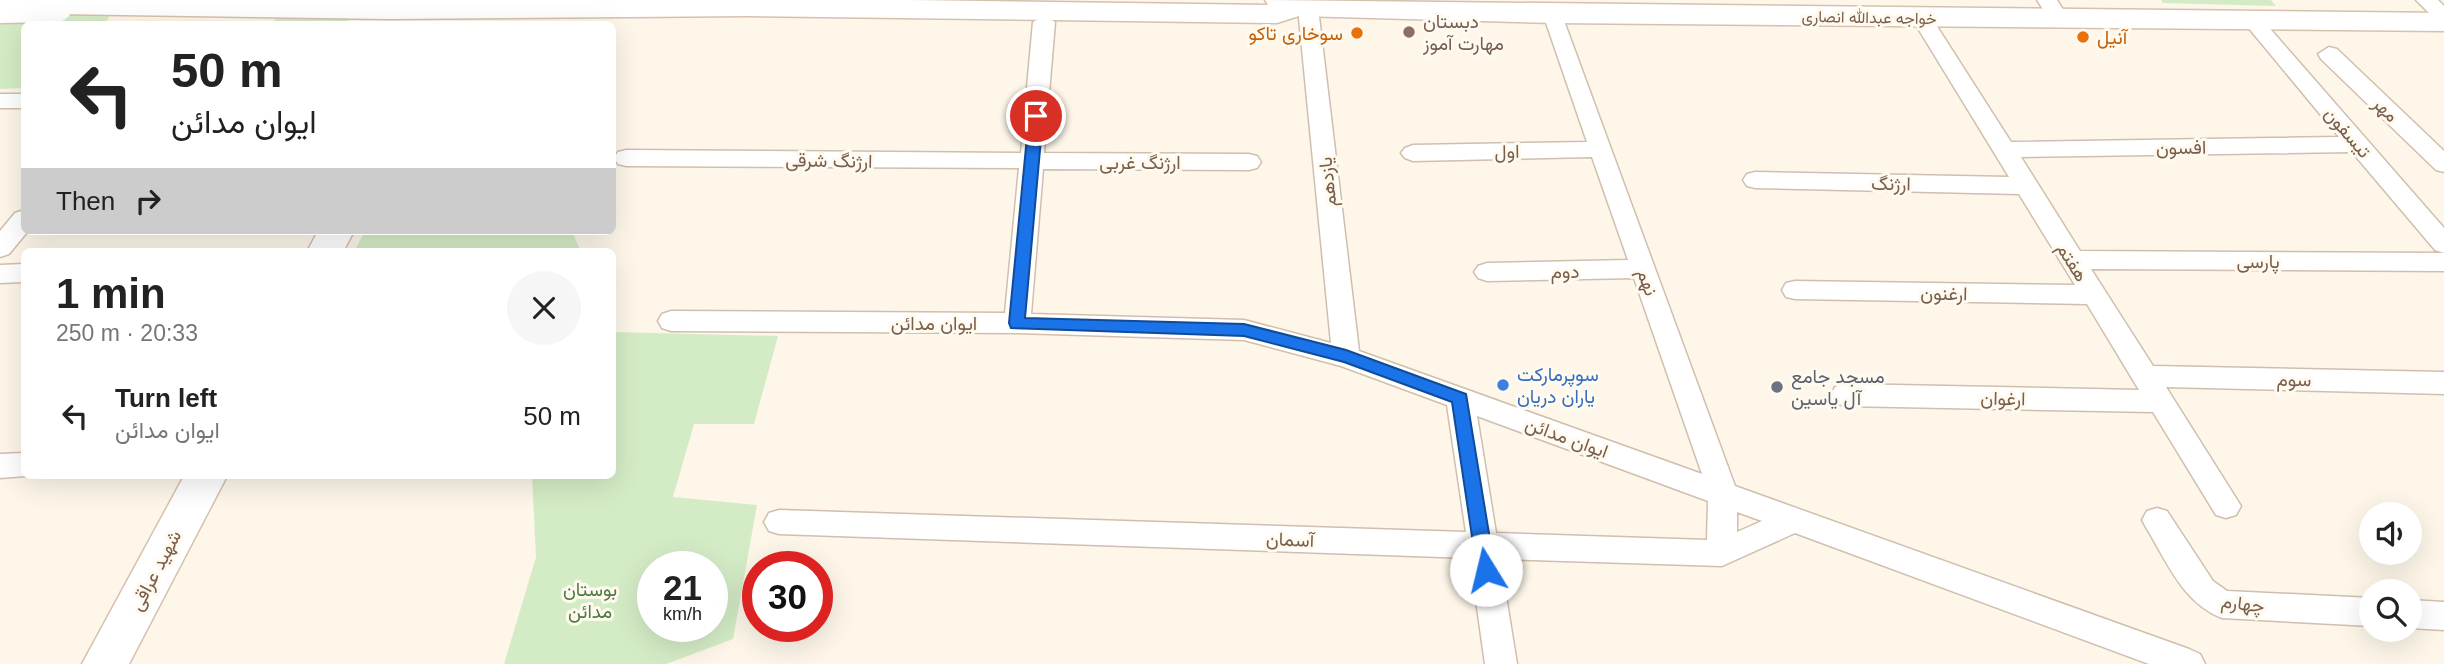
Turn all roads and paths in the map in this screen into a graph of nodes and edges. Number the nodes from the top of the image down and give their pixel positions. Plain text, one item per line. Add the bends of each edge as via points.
1 (2426, 0) edge
2 (1294, 5) edge
3 (1428, 5) edge
4 (0, 6) edge
5 (597, 7) junction
6 (1607, 7) edge
7 (332, 8) junction
8 (1794, 8) edge
9 (2053, 9) edge
10 (420, 11) edge
11 (462, 11) edge
12 (1553, 14) junction
13 (1921, 17) junction
14 (2252, 20) junction
15 (2444, 20) edge
16 (361, 21) edge
17 (546, 21) edge
18 (1044, 22) dead end
19 (2329, 54) dead end
20 (21, 100) edge
21 (0, 101) edge
22 (2359, 145) junction
23 (1601, 149) junction
24 (2004, 150) junction
25 (1413, 153) dead end
26 (626, 158) dead end
27 (1032, 162) junction
28 (1249, 162) dead end
29 (2444, 164) edge
30 (1755, 180) dead end
31 (2026, 186) junction
32 (21, 223) edge
33 (2444, 244) edge
34 (0, 248) edge
35 (2072, 260) junction
36 (2444, 262) edge
37 (1643, 269) junction
38 (1487, 272) dead end
39 (21, 273) edge
40 (0, 274) edge
41 (1794, 290) dead end
42 (2094, 295) junction
43 (671, 321) dead end
44 (1017, 323) junction
45 (1346, 356) junction
46 (2145, 376) junction
47 (2444, 383) edge
48 (1845, 395) dead end
49 (1460, 398) junction
50 (2161, 401) junction
51 (21, 465) edge
52 (0, 466) edge
53 (204, 479) edge
54 (1723, 495) junction
55 (2226, 506) dead end
56 (1795, 520) junction
57 (2157, 520) dead end
58 (779, 522) dead end
59 (1483, 546) junction
60 (1722, 553) junction
61 (2359, 611) edge
62 (2422, 615) edge
63 (2444, 616) edge
64 (105, 664) edge
65 (1501, 664) edge
66 (2189, 664) edge

1 - 15 street
2 - 3 main road, خواجه عبدالله انصاری
2 - 5 main road, خواجه عبدالله انصاری via 1277,14
2 - 45 street, یازدهم
3 - 12 main road, خواجه عبدالله انصاری
4 - 7 main road, خواجه عبدالله انصاری, bridge
5 - 11 main road, خواجه عبدالله انصاری
5 - 17 main road
6 - 8 main road, خواجه عبدالله انصاری
6 - 12 main road, خواجه عبدالله انصاری
7 - 10 main road, خواجه عبدالله انصاری
7 - 16 main road
8 - 13 main road, خواجه عبدالله انصاری
9 - 13 main road, خواجه عبدالله انصاری
9 - 14 main road, خواجه عبدالله انصاری
10 - 11 main road, خواجه عبدالله انصاری
12 - 23 street, نهم
13 - 24 street, هفتم
14 - 15 main road, خواجه عبدالله انصاری
14 - 22 street, تیسفون
18 - 27 street
19 - 29 street, مهر
20 - 21 street
22 - 24 street, افسون
22 - 33 street, تیسفون
23 - 25 street, اول
23 - 37 street, نهم
24 - 31 street, هفتم
26 - 27 street, ارژنگ شرقی
27 - 28 street, ارژنگ غربی
27 - 44 street
30 - 31 street, ارژنگ
31 - 35 street, هفتم
32 - 34 street
35 - 36 street, پارسی
35 - 42 street, هفتم
37 - 38 street, دوم
37 - 54 street, نهم
39 - 40 street
41 - 42 street, ارغنون
42 - 46 street, هفتم
43 - 44 street, ایوان مدائن
44 - 45 street, ایوان مدائن via 1244,330
45 - 49 street, ایوان مدائن
46 - 47 street, سوم
46 - 50 street, هفتم
48 - 50 street, ارغوان
49 - 54 street, ایوان مدائن
49 - 59 street
50 - 55 street, هفتم
51 - 52 street
53 - 64 main road, شهید عراقی
54 - 56 street, ایوان مدائن
54 - 60 street, نهم
56 - 60 street, آسمان
56 - 66 street, ایوان مدائن
57 - 61 street, چهارم via 2202,591 2222,604
58 - 59 street, آسمان
59 - 60 street, آسمان
59 - 65 street
62 - 63 street

